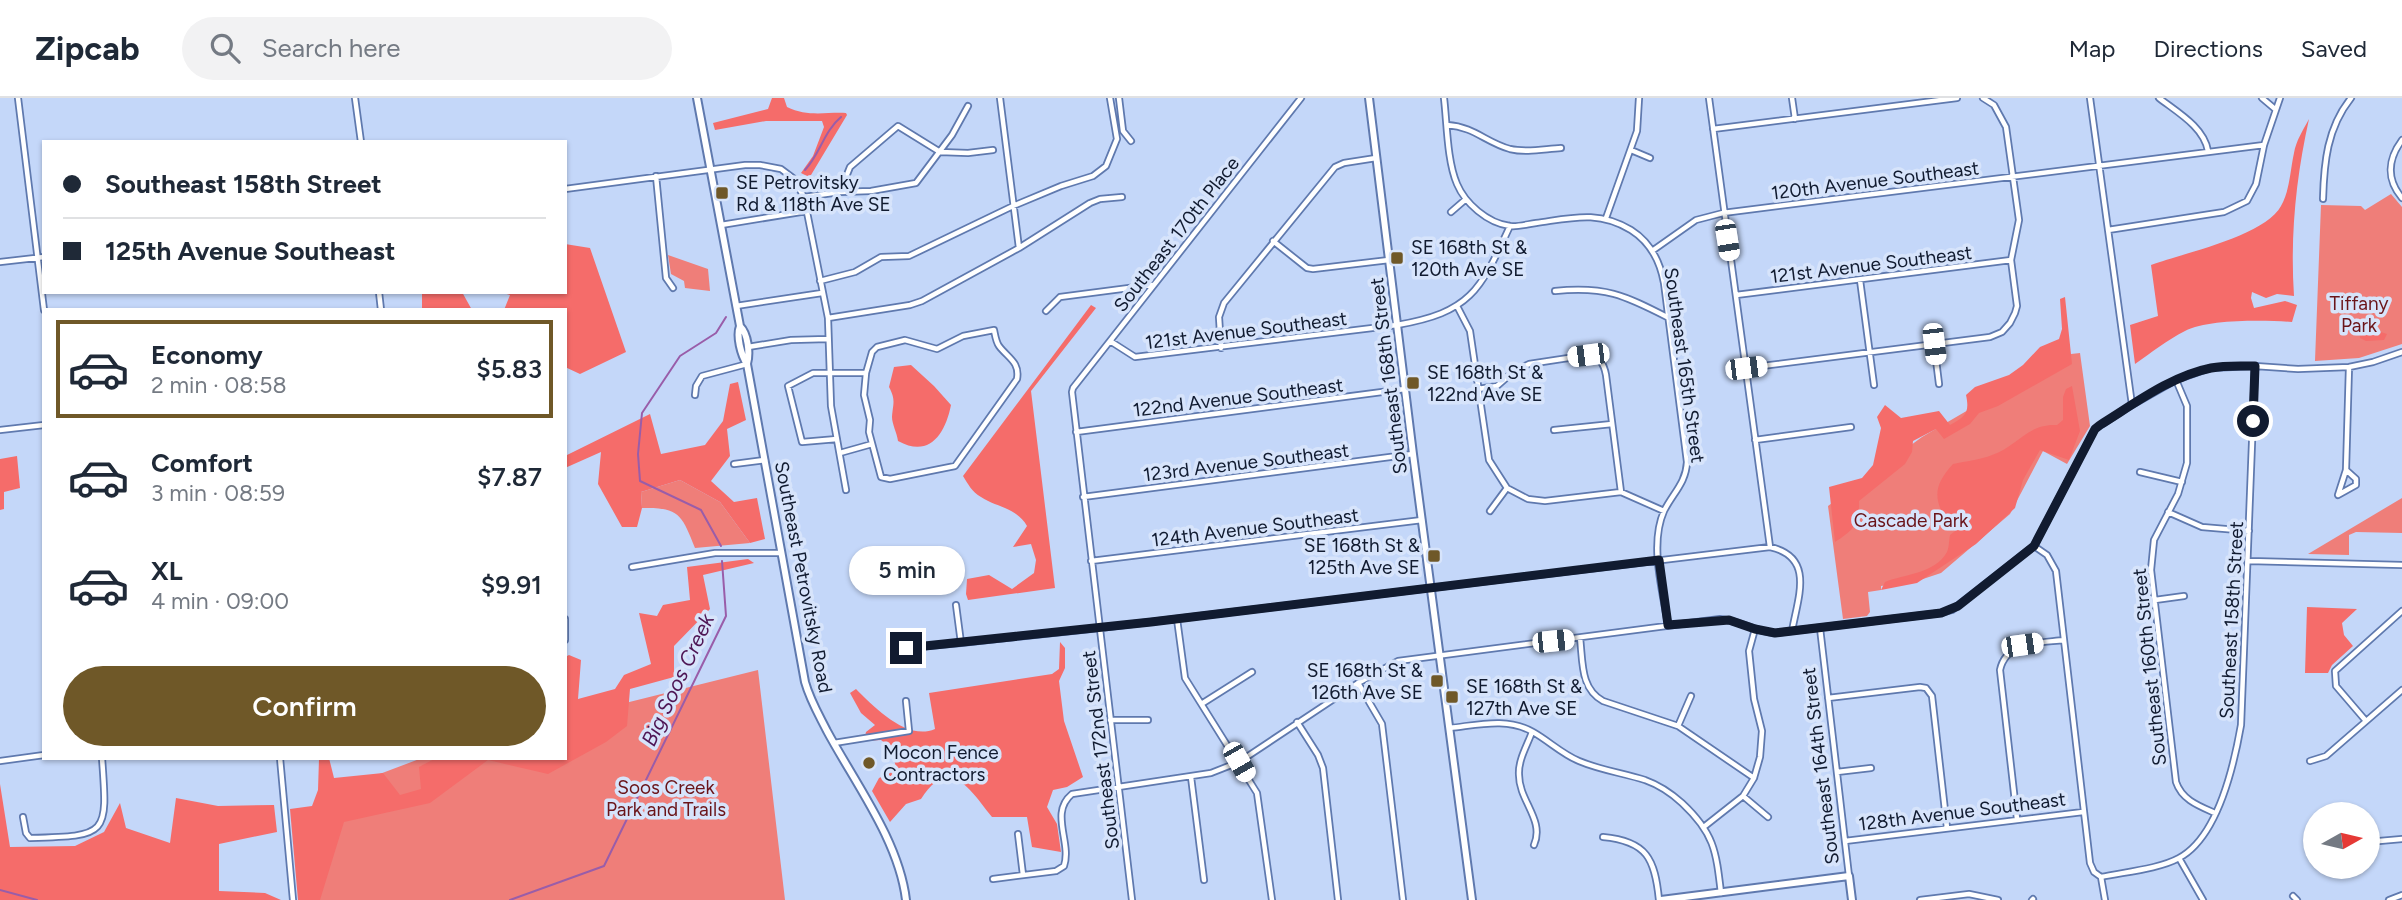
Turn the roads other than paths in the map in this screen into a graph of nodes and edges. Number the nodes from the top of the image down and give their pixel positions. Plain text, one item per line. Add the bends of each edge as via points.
1 (18, 98) edge
2 (355, 98) edge
3 (697, 98) edge
4 (1000, 98) edge
5 (1111, 98) edge
6 (1119, 98) edge
7 (1301, 98) edge
8 (1369, 98) edge
9 (1444, 98) edge
10 (1639, 98) edge
11 (1709, 98) edge
12 (1793, 98) edge
13 (1957, 98) edge
14 (1983, 98) edge
15 (2090, 98) edge
16 (2159, 98) edge
17 (2262, 98) edge
18 (2280, 98) edge
19 (2351, 98) edge
20 (968, 106) dead end
21 (2275, 108) junction
22 (1795, 119) junction
23 (1447, 125) junction
24 (1713, 129) junction
25 (361, 140) edge
26 (2402, 140) edge
27 (1130, 141) dead end
28 (2264, 145) junction
29 (1561, 148) dead end
30 (993, 150) dead end
31 (1631, 150) junction
32 (2208, 151) junction
33 (940, 152) junction
34 (1376, 158) junction
35 (1650, 158) dead end
36 (2099, 165) junction
37 (710, 170) junction
38 (656, 177) junction
39 (2013, 177) junction
40 (567, 189) edge
41 (840, 192) junction
42 (804, 197) junction
43 (1122, 197) dead end
44 (2402, 198) edge
45 (1466, 199) junction
46 (2323, 199) dead end
47 (1013, 206) junction
48 (807, 212) junction
49 (1451, 212) dead end
50 (1723, 213) junction
51 (1605, 218) junction
52 (721, 225) junction
53 (1510, 226) junction
54 (2108, 230) junction
55 (1273, 241) junction
56 (1018, 248) junction
57 (1652, 251) junction
58 (41, 257) edge
59 (1389, 260) junction
60 (2011, 260) junction
61 (0, 262) edge
62 (42, 275) edge
63 (1860, 280) junction
64 (820, 281) junction
65 (1153, 285) junction
66 (673, 288) dead end
67 (1555, 291) dead end
68 (822, 293) junction
69 (1735, 295) junction
70 (736, 306) junction
71 (1457, 306) junction
72 (1046, 311) dead end
73 (1668, 317) junction
74 (828, 318) junction
75 (740, 326) junction
76 (1397, 326) junction
77 (828, 339) junction
78 (1110, 341) junction
79 (1934, 344) junction
80 (748, 348) junction
81 (1221, 348) junction
82 (1870, 352) junction
83 (2402, 352) edge
84 (747, 364) junction
85 (2255, 366) junction
86 (2349, 367) junction
87 (1746, 368) junction
88 (828, 373) junction
89 (866, 373) junction
90 (2176, 380) junction
91 (1939, 384) dead end
92 (1874, 385) dead end
93 (1073, 388) joint
94 (1405, 389) junction
95 (1478, 389) junction
96 (695, 395) dead end
97 (2132, 405) junction
98 (1612, 424) junction
99 (42, 425) edge
100 (1851, 427) dead end
101 (0, 430) edge
102 (1554, 430) dead end
103 (1076, 432) junction
104 (837, 439) junction
105 (1755, 440) junction
106 (872, 444) junction
107 (840, 453) junction
108 (1413, 454) junction
109 (765, 460) junction
110 (734, 464) dead end
111 (2346, 470) junction
112 (2140, 472) dead end
113 (2182, 482) junction
114 (1507, 488) junction
115 (846, 490) dead end
116 (1622, 492) junction
117 (1083, 497) junction
118 (1490, 511) dead end
119 (1664, 511) junction
120 (2168, 512) junction
121 (1422, 520) junction
122 (2249, 531) junction
123 (2034, 546) junction
124 (1770, 547) junction
125 (781, 553) junction
126 (1659, 560) junction
127 (1091, 561) junction
128 (2249, 561) junction
129 (2402, 565) edge
130 (632, 566) dead end
131 (1431, 588) junction
132 (2184, 596) dead end
133 (2155, 600) junction
134 (956, 605) dead end
135 (2402, 611) edge
136 (1177, 619) junction
137 (1668, 625) junction
138 (1100, 628) junction
139 (1820, 628) junction
140 (1755, 629) junction
141 (1792, 631) junction
142 (1580, 638) junction
143 (2064, 640) junction
144 (961, 643) junction
145 (892, 647) dead end
146 (1439, 654) junction
147 (1252, 672) dead end
148 (1358, 683) junction
149 (2402, 690) edge
150 (1691, 696) dead end
151 (1828, 698) junction
152 (906, 701) dead end
153 (1202, 704) junction
154 (1110, 720) junction
155 (1148, 720) dead end
156 (2367, 721) junction
157 (1297, 722) junction
158 (1678, 726) junction
159 (1450, 728) junction
160 (1532, 732) junction
161 (833, 743) junction
162 (42, 755) edge
163 (102, 760) edge
164 (280, 760) edge
165 (0, 761) edge
166 (2310, 761) dead end
167 (1239, 762) junction
168 (1871, 768) dead end
169 (1837, 772) junction
170 (1191, 777) junction
171 (1754, 778) junction
172 (1118, 786) junction
173 (1743, 796) junction
174 (2083, 813) junction
175 (2216, 813) junction
176 (23, 817) dead end
177 (1768, 817) dead end
178 (2017, 819) junction
179 (1705, 826) junction
180 (1947, 828) junction
181 (1018, 834) dead end
182 (1603, 837) dead end
183 (2402, 839) edge
184 (1845, 841) junction
185 (2380, 841) edge
186 (1534, 845) dead end
187 (2179, 858) junction
188 (1023, 875) junction
189 (1849, 876) junction
190 (2101, 877) junction
191 (993, 879) dead end
192 (1203, 880) dead end
193 (1721, 892) junction
194 (2402, 895) edge
195 (293, 900) edge
196 (906, 900) edge
197 (1132, 900) edge
198 (1272, 900) edge
199 (1338, 900) edge
200 (1403, 900) edge
201 (1472, 900) edge
202 (1660, 900) edge
203 (1852, 900) edge
204 (1920, 900) edge
205 (1998, 900) edge
206 (2105, 900) edge
207 (2203, 900) edge
208 (2389, 900) edge

1 - 58 street
2 - 25 street
3 - 37 street, Southeast Petrovitsky Road
4 - 47 street
5 - 47 street via 1117,139 1106,166 1094,176
6 - 27 street via 1123,131
7 - 65 street, Southeast 170th Place
8 - 34 street, Southeast 168th Street
9 - 23 street
10 - 31 street
11 - 24 street
12 - 22 street
13 - 22 street
14 - 39 street via 1994,105 2006,127
15 - 36 street
16 - 32 street via 2193,125
17 - 21 street
18 - 21 street
19 - 46 street via 2331,135
20 - 33 street
21 - 28 street
22 - 24 street
23 - 29 street via 1468,127 1511,149
23 - 45 street via 1454,176
24 - 50 street
26 - 44 street via 2389,171
28 - 32 street, 120th Avenue Southeast
28 - 54 street via 2256,184 2247,201 2224,212
30 - 33 street
31 - 35 street
31 - 51 street
32 - 36 street, 120th Avenue Southeast
33 - 41 street via 916,183
33 - 41 street via 898,126 850,167
34 - 55 street via 1335,167
34 - 59 street, Southeast 168th Street
36 - 39 street, 120th Avenue Southeast
36 - 54 street
37 - 38 street
37 - 42 street via 771,166 793,178
37 - 52 street, Southeast Petrovitsky Road
38 - 40 street
38 - 66 street via 666,278
39 - 50 street, 120th Avenue Southeast
39 - 60 street via 2019,220
41 - 42 street
42 - 48 street
43 - 56 street via 1090,203
45 - 49 street
45 - 53 street via 1487,217
47 - 56 street
47 - 64 street via 909,256 881,257 855,272
48 - 52 street
48 - 64 street
50 - 57 street, 120th Avenue Southeast via 1696,220
50 - 69 street
51 - 53 street
51 - 57 street via 1638,235
52 - 70 street, Southeast Petrovitsky Road
53 - 71 street, 121st Avenue Southeast via 1481,284
54 - 97 street
55 - 59 street via 1313,269
55 - 81 street via 1224,303 1219,317
56 - 74 street via 922,301
57 - 73 street, Southeast 165th Street via 1662,274
58 - 61 street
58 - 62 street
59 - 76 street, Southeast 168th Street
60 - 63 street, 121st Avenue Southeast
60 - 79 street via 2017,306 2010,323 1990,337
63 - 69 street, 121st Avenue Southeast
63 - 82 street
64 - 68 street
65 - 72 street via 1060,297
65 - 78 street, Southeast 170th Place
67 - 73 street via 1608,291
68 - 70 street
68 - 74 street
69 - 87 street
70 - 75 street, Southeast Petrovitsky Road
71 - 76 street, 121st Avenue Southeast via 1433,318
71 - 95 street via 1470,331
73 - 119 street, Southeast 165th Street via 1687,462 1683,483
74 - 77 street
75 - 80 street, Southeast Petrovitsky Road
75 - 84 street, Southeast Petrovitsky Road
76 - 81 street, 121st Avenue Southeast
76 - 94 street, Southeast 168th Street
77 - 80 street
77 - 88 street
78 - 81 street, 121st Avenue Southeast via 1135,357
78 - 93 street, Southeast 170th Place
79 - 82 street
79 - 91 street
80 - 84 street, Southeast Petrovitsky Road
82 - 87 street
82 - 92 street
83 - 86 street
84 - 96 street via 702,376
84 - 109 street, Southeast Petrovitsky Road
85 - 86 street
85 - 90 street via 2210,368
85 - 122 street, Southeast 158th Street
86 - 111 street
87 - 105 street
88 - 89 street
88 - 104 street
88 - 104 street via 813,373 788,386 802,442
89 - 106 street via 864,395
89 - 106 street via 877,347 905,340 937,349 963,336 994,330 997,344 1016,365 1017,379 955,466 905,477 881,477
90 - 97 street
90 - 113 street, Southeast 160th Street via 2188,411
93 - 103 street, Southeast 172nd Street
94 - 103 street, 122nd Avenue Southeast
94 - 108 street, Southeast 168th Street
95 - 98 street via 1497,386 1520,368 1537,362 1588,355 1603,363
95 - 114 street via 1489,460
97 - 123 street via 2095,429
98 - 102 street
98 - 116 street
99 - 101 street
100 - 105 street
103 - 117 street, Southeast 172nd Street
104 - 107 street
105 - 124 street
106 - 107 street
107 - 115 street
108 - 117 street, 123rd Avenue Southeast
108 - 121 street, Southeast 168th Street
109 - 110 street
109 - 125 street, Southeast Petrovitsky Road
111 - 111 street via 2337,493 2338,495 2356,485
112 - 113 street
113 - 120 street, Southeast 160th Street
114 - 116 street via 1528,499 1545,501
114 - 118 street
116 - 119 street
117 - 127 street, Southeast 172nd Street
119 - 126 street, Southeast 165th Street
120 - 122 street via 2202,527
120 - 133 street, Southeast 160th Street via 2151,555
121 - 127 street, 124th Avenue Southeast
121 - 131 street, Southeast 168th Street
122 - 128 street, Southeast 158th Street
123 - 139 street via 1951,610
123 - 143 street via 2047,555 2056,571
124 - 126 street
124 - 141 street via 1791,555 1799,570
125 - 130 street via 715,553
125 - 161 street, Southeast Petrovitsky Road via 805,682
126 - 131 street
126 - 137 street, Southeast 165th Street
127 - 138 street, Southeast 172nd Street
128 - 129 street
128 - 175 street, Southeast 158th Street via 2241,725
131 - 136 street
131 - 146 street, Southeast 168th Street
132 - 133 street
133 - 175 street, Southeast 160th Street via 2178,787 2194,804
134 - 144 street
135 - 156 street via 2335,671 2336,686
136 - 138 street
136 - 153 street via 1183,671
137 - 140 street via 1729,620
137 - 142 street
138 - 144 street
138 - 154 street, Southeast 172nd Street
139 - 141 street
139 - 151 street, Southeast 164th Street
140 - 141 street
140 - 171 street via 1749,651 1762,741
142 - 146 street
142 - 158 street via 1585,681 1592,694
143 - 174 street
143 - 178 street via 2022,645 2005,657 2000,670
144 - 145 street
146 - 148 street via 1398,661
146 - 159 street, Southeast 168th Street
147 - 153 street
148 - 157 street
148 - 200 street via 1382,724
149 - 156 street
150 - 158 street
151 - 169 street, Southeast 164th Street
151 - 180 street via 1920,687 1929,691
152 - 161 street via 909,731
153 - 167 street
154 - 155 street
154 - 172 street, Southeast 172nd Street
156 - 166 street via 2326,756
157 - 167 street
157 - 199 street via 1323,768
158 - 171 street
159 - 160 street via 1497,722
159 - 201 street, Southeast 168th Street
160 - 179 street via 1575,760 1659,786
160 - 186 street via 1519,776 1538,827
161 - 196 street, Southeast Petrovitsky Road via 887,838
162 - 165 street
163 - 176 street via 105,805 96,829 82,835 30,838
164 - 195 street
167 - 170 street
167 - 198 street via 1259,802
168 - 169 street
169 - 184 street, Southeast 164th Street
170 - 172 street
170 - 192 street
171 - 173 street
172 - 188 street via 1067,797 1061,813 1067,856 1064,866
172 - 197 street, Southeast 172nd Street
173 - 177 street
173 - 179 street
174 - 178 street, 128th Avenue Southeast
174 - 190 street via 2090,863
175 - 187 street, Southeast 158th Street via 2206,831
178 - 180 street, 128th Avenue Southeast
179 - 193 street via 1713,844
180 - 184 street, 128th Avenue Southeast
181 - 188 street
182 - 202 street via 1627,841 1646,855 1656,871
183 - 185 street
184 - 189 street, Southeast 164th Street
187 - 190 street
187 - 207 street
188 - 191 street
189 - 193 street
189 - 203 street, Southeast 164th Street
190 - 206 street
193 - 202 street
194 - 208 street
204 - 205 street via 1969,894

